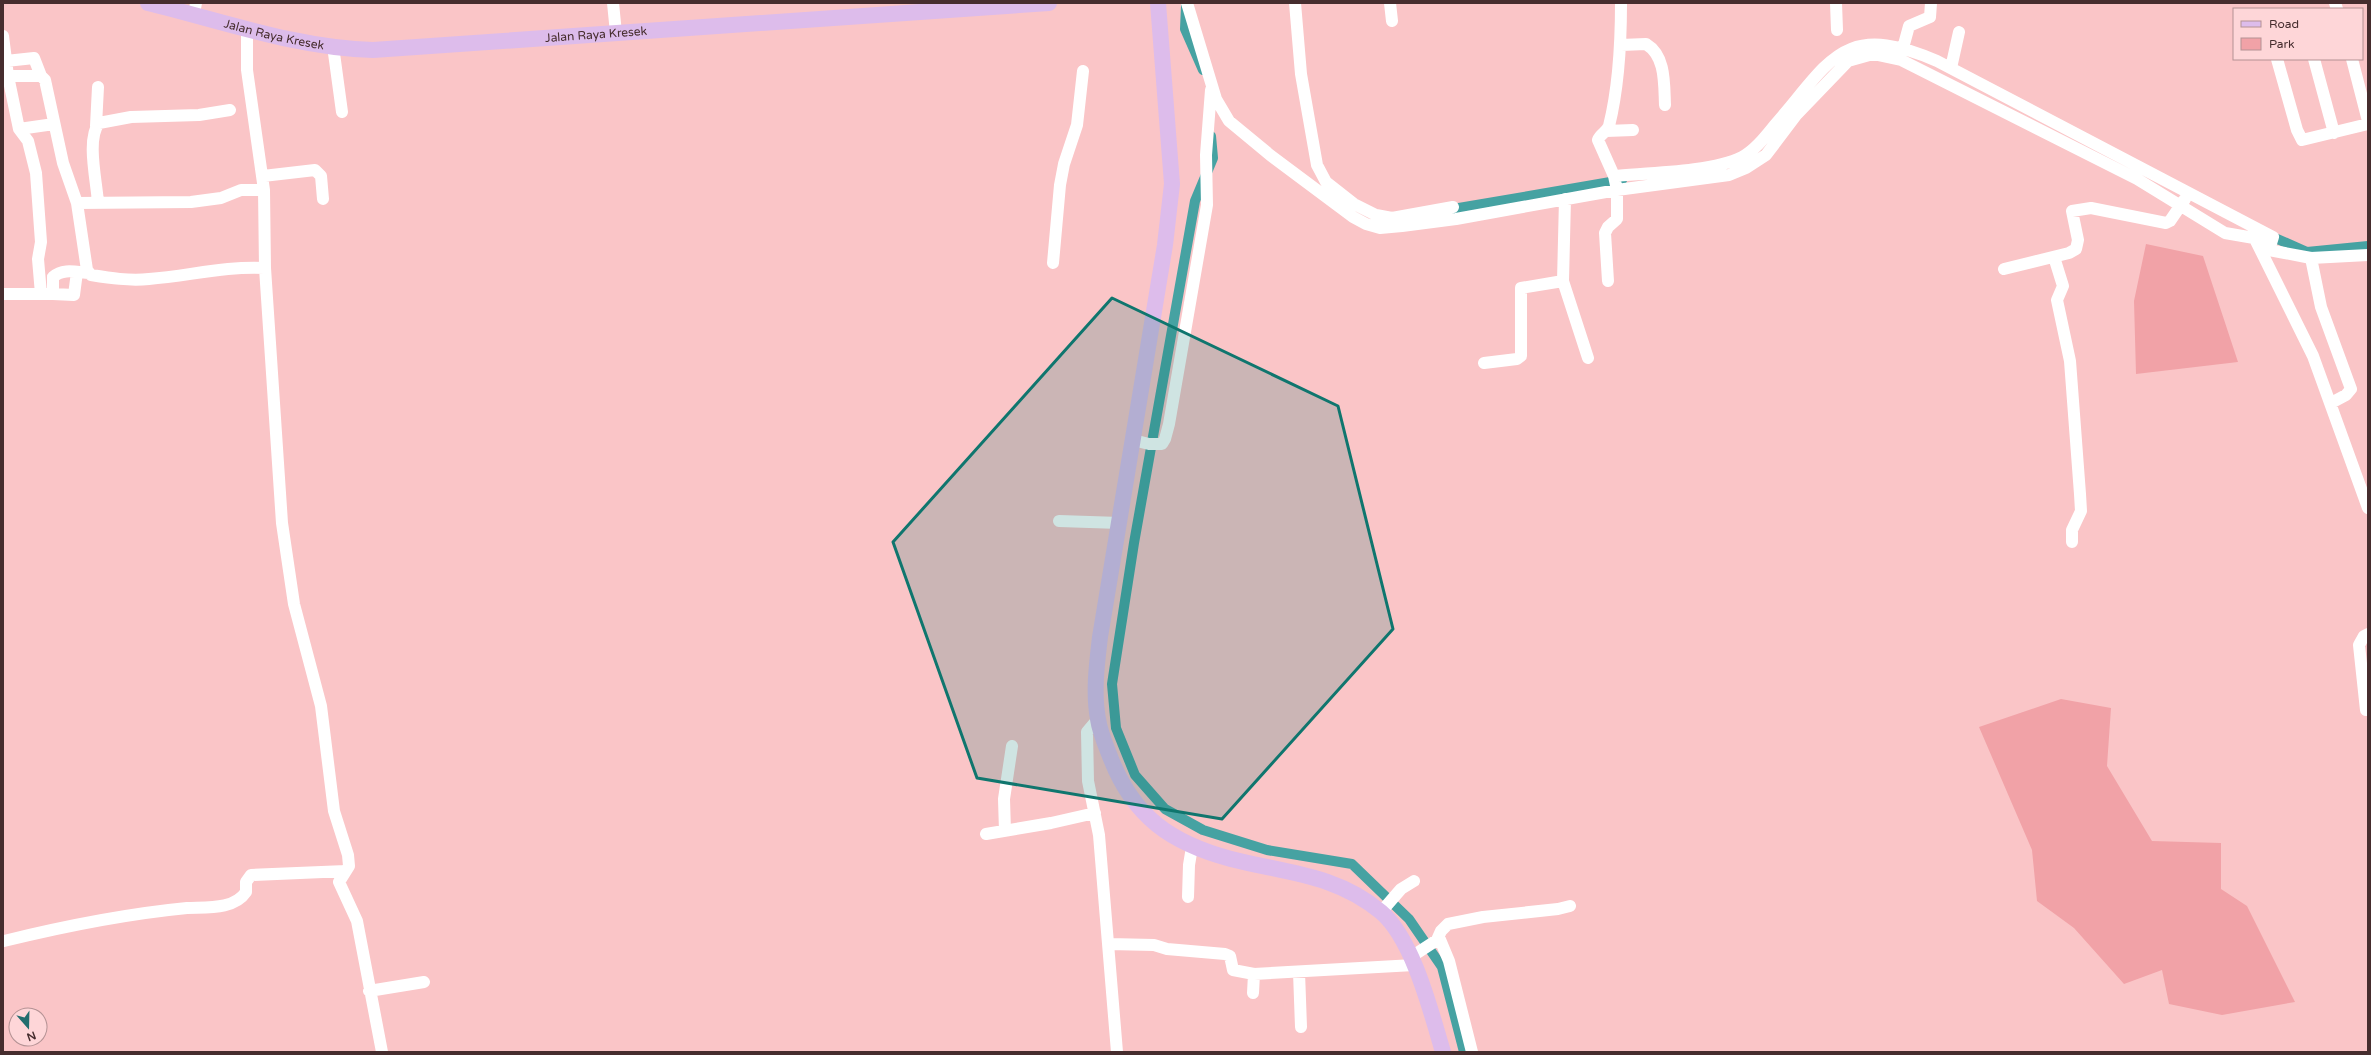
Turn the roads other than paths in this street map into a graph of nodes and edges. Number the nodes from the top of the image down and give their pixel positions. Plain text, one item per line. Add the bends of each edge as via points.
1 (148, 3) edge
2 (613, 3) edge
3 (1049, 3) edge
4 (1158, 3) edge
5 (1187, 3) edge
6 (1295, 3) edge
7 (1390, 3) edge
8 (1621, 3) edge
9 (1836, 3) edge
10 (1931, 3) edge
11 (195, 8) edge
12 (1392, 21) dead end
13 (247, 30) junction
14 (1837, 30) dead end
15 (1959, 32) dead end
16 (616, 33) junction
17 (3, 36) edge
18 (1620, 45) junction
19 (333, 46) junction
20 (1903, 48) junction
21 (2277, 60) edge
22 (2314, 60) edge
23 (2352, 60) edge
24 (6, 61) junction
25 (1951, 68) junction
26 (1083, 71) dead end
27 (8, 76) junction
28 (41, 76) junction
29 (98, 87) dead end
30 (1212, 87) junction
31 (1665, 105) dead end
32 (230, 110) dead end
33 (342, 112) dead end
34 (2368, 122) edge
35 (54, 124) junction
36 (96, 126) junction
37 (19, 129) junction
38 (1634, 130) dead end
39 (1606, 131) junction
40 (2060, 132) junction
41 (2334, 133) junction
42 (263, 176) junction
43 (1615, 183) junction
44 (264, 190) junction
45 (2189, 193) junction
46 (1564, 199) junction
47 (323, 200) dead end
48 (78, 203) junction
49 (98, 203) junction
50 (2182, 206) junction
51 (1452, 207) dead end
52 (2254, 238) junction
53 (2271, 245) junction
54 (2368, 255) edge
55 (2054, 257) junction
56 (2311, 258) junction
57 (1054, 263) dead end
58 (265, 268) junction
59 (2004, 269) dead end
60 (83, 272) junction
61 (1563, 281) junction
62 (1608, 281) dead end
63 (3, 294) edge
64 (41, 294) junction
65 (53, 294) junction
66 (1588, 358) dead end
67 (1484, 363) dead end
68 (2331, 403) junction
69 (1133, 440) junction
70 (2368, 508) edge
71 (1059, 521) dead end
72 (1120, 523) junction
73 (2072, 542) dead end
74 (2368, 634) edge
75 (2366, 710) dead end
76 (1098, 719) junction
77 (1012, 746) dead end
78 (1095, 813) junction
79 (1005, 831) junction
80 (986, 834) dead end
81 (1192, 847) junction
82 (346, 871) junction
83 (1414, 880) dead end
84 (1188, 896) dead end
85 (1570, 906) dead end
86 (1384, 908) junction
87 (1438, 938) junction
88 (4, 941) dead end
89 (1109, 944) junction
90 (1416, 958) junction
91 (1299, 972) junction
92 (1254, 974) junction
93 (424, 982) dead end
94 (369, 991) junction
95 (1253, 993) dead end
96 (1301, 1027) dead end
97 (382, 1052) edge
98 (1117, 1052) edge
99 (1442, 1052) edge
100 (1472, 1052) edge

1 - 11 main road, Jalan Raya Kresek
2 - 16 street
3 - 16 main road, Jalan Raya Kresek
4 - 69 main road via 1172,184 1165,246
5 - 30 street
6 - 51 street via 1304,89 1317,165 1324,178 1354,204 1376,215 1392,218
7 - 12 street
8 - 18 street
9 - 14 street
10 - 20 street via 1930,17 1908,26
11 - 13 main road, Jalan Raya Kresek
13 - 19 main road, Jalan Raya Kresek
13 - 42 street via 247,70
15 - 25 street
16 - 19 main road, Jalan Raya Kresek via 403,49 351,49
17 - 24 street
18 - 31 street via 1646,44 1655,52 1662,69
18 - 39 street via 1616,85
19 - 33 street
20 - 25 street
20 - 43 street via 1873,43 1850,48 1842,53 1805,88 1760,143 1741,158
21 - 41 street via 2301,139 2304,141
22 - 41 street
23 - 34 street
24 - 27 street
24 - 28 street via 34,58
25 - 40 street
26 - 57 street via 1077,125 1060,185
27 - 28 street
27 - 37 street
28 - 35 street via 45,80
29 - 36 street
30 - 46 street via 1220,108 1230,121 1270,155 1366,224 1380,228 1402,226
30 - 69 street via 1208,123 1207,205 1169,424 1164,443 1153,444
32 - 36 street via 199,115 107,120
34 - 41 street
35 - 37 street
35 - 48 street via 63,163
36 - 49 street via 93,148
37 - 64 street via 28,141 36,173 42,242 38,259
38 - 39 street
39 - 43 street via 1598,142
40 - 43 street via 1901,60 1874,54 1848,61 1839,68 1797,114 1770,151 1746,168 1729,174
40 - 45 street
40 - 50 street
42 - 44 street
42 - 47 street via 315,170 321,176
43 - 46 street
43 - 62 street via 1617,219 1605,233
44 - 49 street via 241,190 221,198 191,202
44 - 58 street
45 - 50 street
45 - 53 street
46 - 61 street
48 - 49 street
48 - 60 street
50 - 52 street via 2225,233
50 - 55 street via 2170,221 2162,224 2091,208 2072,211 2078,244 2073,251
52 - 53 street
52 - 68 street via 2313,356
53 - 56 street
54 - 56 street
55 - 59 street
55 - 73 street via 2063,286 2057,300 2070,361 2080,494 2081,511 2072,530
56 - 68 street via 2321,307 2351,389 2346,395
58 - 60 street via 215,269 131,280
58 - 82 street via 282,523 294,604 321,706 334,811 348,854 349,866
60 - 65 street via 74,295
60 - 65 street via 62,271 53,277
61 - 66 street
61 - 67 street via 1521,288 1520,356 1517,359
63 - 64 street
64 - 65 street
68 - 70 street
69 - 72 main road
71 - 72 street
72 - 76 main road via 1100,637 1097,666
74 - 75 street via 2359,645
76 - 78 street via 1087,732 1088,781
76 - 81 main road via 1114,766 1135,804 1158,826
77 - 79 street via 1004,799
78 - 79 street
78 - 89 street
79 - 80 street
81 - 84 street
81 - 86 main road via 1231,859 1326,880
82 - 88 street via 280,876 250,875 246,882 246,892 236,902 81,922
82 - 94 street via 339,882 357,921
83 - 86 street via 1396,894
85 - 87 street via 1454,922 1444,927
86 - 90 main road via 1397,933
87 - 90 street
87 - 100 street via 1449,961
89 - 92 street via 1154,945 1167,949 1225,954 1230,956 1233,970
89 - 98 street
90 - 91 street
90 - 99 main road
91 - 92 street
91 - 96 street
92 - 95 street
93 - 94 street
94 - 97 street

